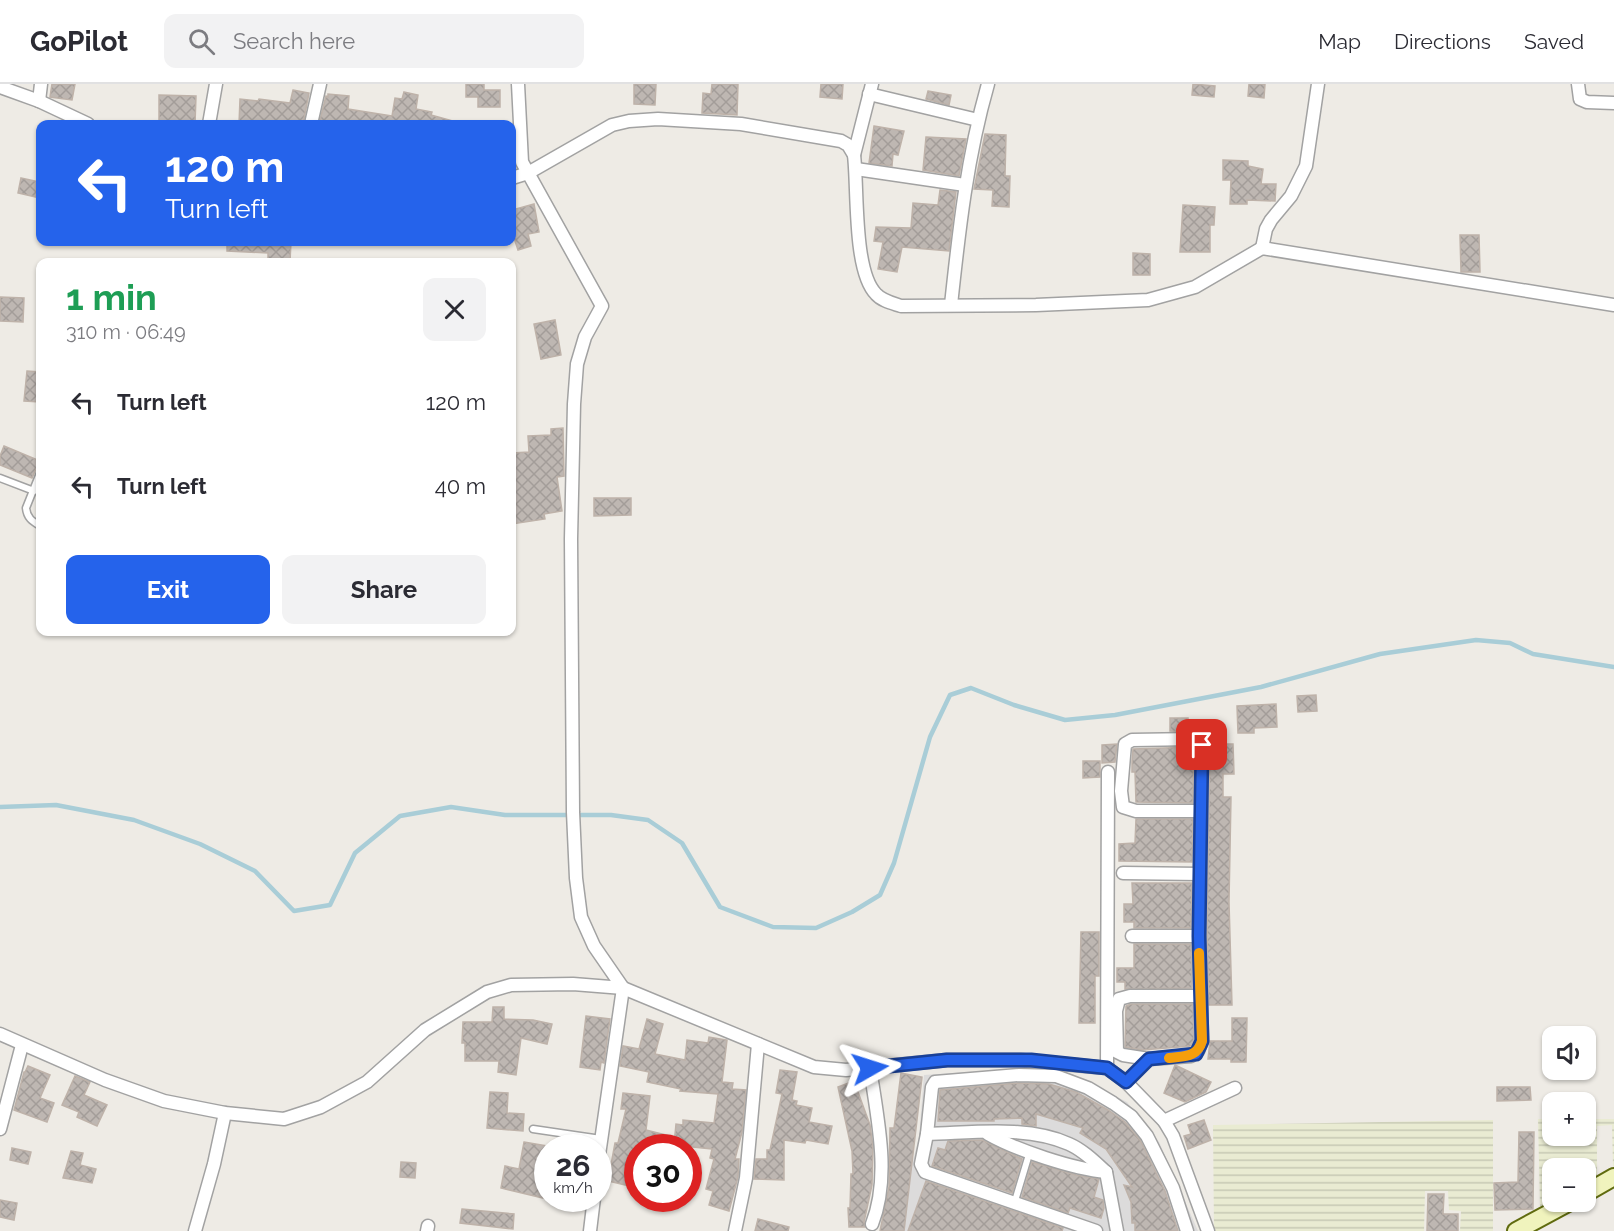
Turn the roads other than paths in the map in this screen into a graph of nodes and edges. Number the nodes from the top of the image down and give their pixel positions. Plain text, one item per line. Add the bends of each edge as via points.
1 (41, 84) edge
2 (216, 84) edge
3 (320, 84) edge
4 (518, 84) edge
5 (988, 84) edge
6 (1318, 84) edge
7 (1578, 84) edge
8 (0, 87) edge
9 (871, 89) edge
10 (39, 101) junction
11 (1614, 103) edge
12 (79, 120) edge
13 (210, 120) edge
14 (312, 120) edge
15 (978, 120) junction
16 (854, 155) junction
17 (856, 169) junction
18 (528, 173) junction
19 (516, 177) edge
20 (965, 185) junction
21 (1262, 248) junction
22 (951, 305) junction
23 (1614, 305) edge
24 (0, 478) edge
25 (36, 485) edge
26 (34, 491) junction
27 (36, 523) edge
28 (1108, 772) dead end
29 (1200, 810) junction
30 (1123, 873) dead end
31 (1200, 874) junction
32 (1132, 936) dead end
33 (1199, 936) junction
34 (623, 988) junction
35 (1201, 996) junction
36 (0, 1034) edge
37 (758, 1044) junction
38 (22, 1045) junction
39 (1149, 1059) junction
40 (870, 1068) junction
41 (1107, 1068) junction
42 (1126, 1082) junction
43 (1235, 1088) dead end
44 (225, 1113) junction
45 (1164, 1121) junction
46 (0, 1129) edge
47 (533, 1129) dead end
48 (986, 1133) junction
49 (568, 1134) edge
50 (603, 1134) edge
51 (927, 1134) junction
52 (1030, 1151) junction
53 (1106, 1172) junction
54 (1614, 1177) edge
55 (1596, 1187) edge
56 (1015, 1201) junction
57 (592, 1212) edge
58 (1555, 1212) edge
59 (872, 1224) dead end
60 (195, 1231) edge
61 (590, 1231) edge
62 (735, 1231) edge
63 (1096, 1231) edge
64 (1117, 1231) edge
65 (1187, 1231) edge
66 (1208, 1231) edge
67 (1516, 1231) edge

1 - 10 street
2 - 13 street
3 - 14 street
4 - 18 street via 520,149
5 - 15 street
6 - 21 street via 1306,166 1291,196 1266,229
7 - 11 street via 1580,99
8 - 10 street
9 - 15 street
9 - 16 street
10 - 12 street
15 - 20 street
16 - 17 street
16 - 18 street via 841,141 741,124 658,119 612,125
17 - 20 street
17 - 22 street via 858,235 866,275 874,292 901,306
18 - 19 street
18 - 34 street via 602,306 585,337 577,364 574,404 573,812 581,917 594,946
20 - 22 street
21 - 22 street via 1195,287 1148,300
21 - 23 street
24 - 26 lane
25 - 26 lane
26 - 27 lane via 26,508
28 - 41 street
29 - 29 street via 1199,739 1132,740 1125,744 1120,791 1123,807 1136,811
29 - 31 street
30 - 31 street
31 - 33 street
32 - 33 street
33 - 35 street
34 - 37 street
34 - 44 street via 589,984 511,985 487,992 425,1030 368,1082 321,1107 284,1119
34 - 50 street
35 - 39 street via 1202,1041 1196,1054
35 - 39 street via 1119,999 1117,1052
36 - 38 street
37 - 40 street via 814,1067
37 - 62 street via 746,1178
38 - 44 street via 164,1101
38 - 46 street
39 - 42 street
40 - 41 street via 947,1060 1031,1060
40 - 59 street via 881,1155 878,1209
41 - 42 street
42 - 45 street
43 - 45 street
44 - 60 street
45 - 66 street
47 - 49 lane
48 - 51 street
48 - 52 street
48 - 53 street via 1023,1132 1071,1144
51 - 56 street via 921,1164 925,1172
51 - 65 street via 932,1087 938,1080 1056,1076 1113,1102 1131,1116 1173,1188
52 - 53 street
52 - 56 lane
53 - 64 street
54 - 55 main road
56 - 63 street
57 - 61 street
58 - 67 main road

